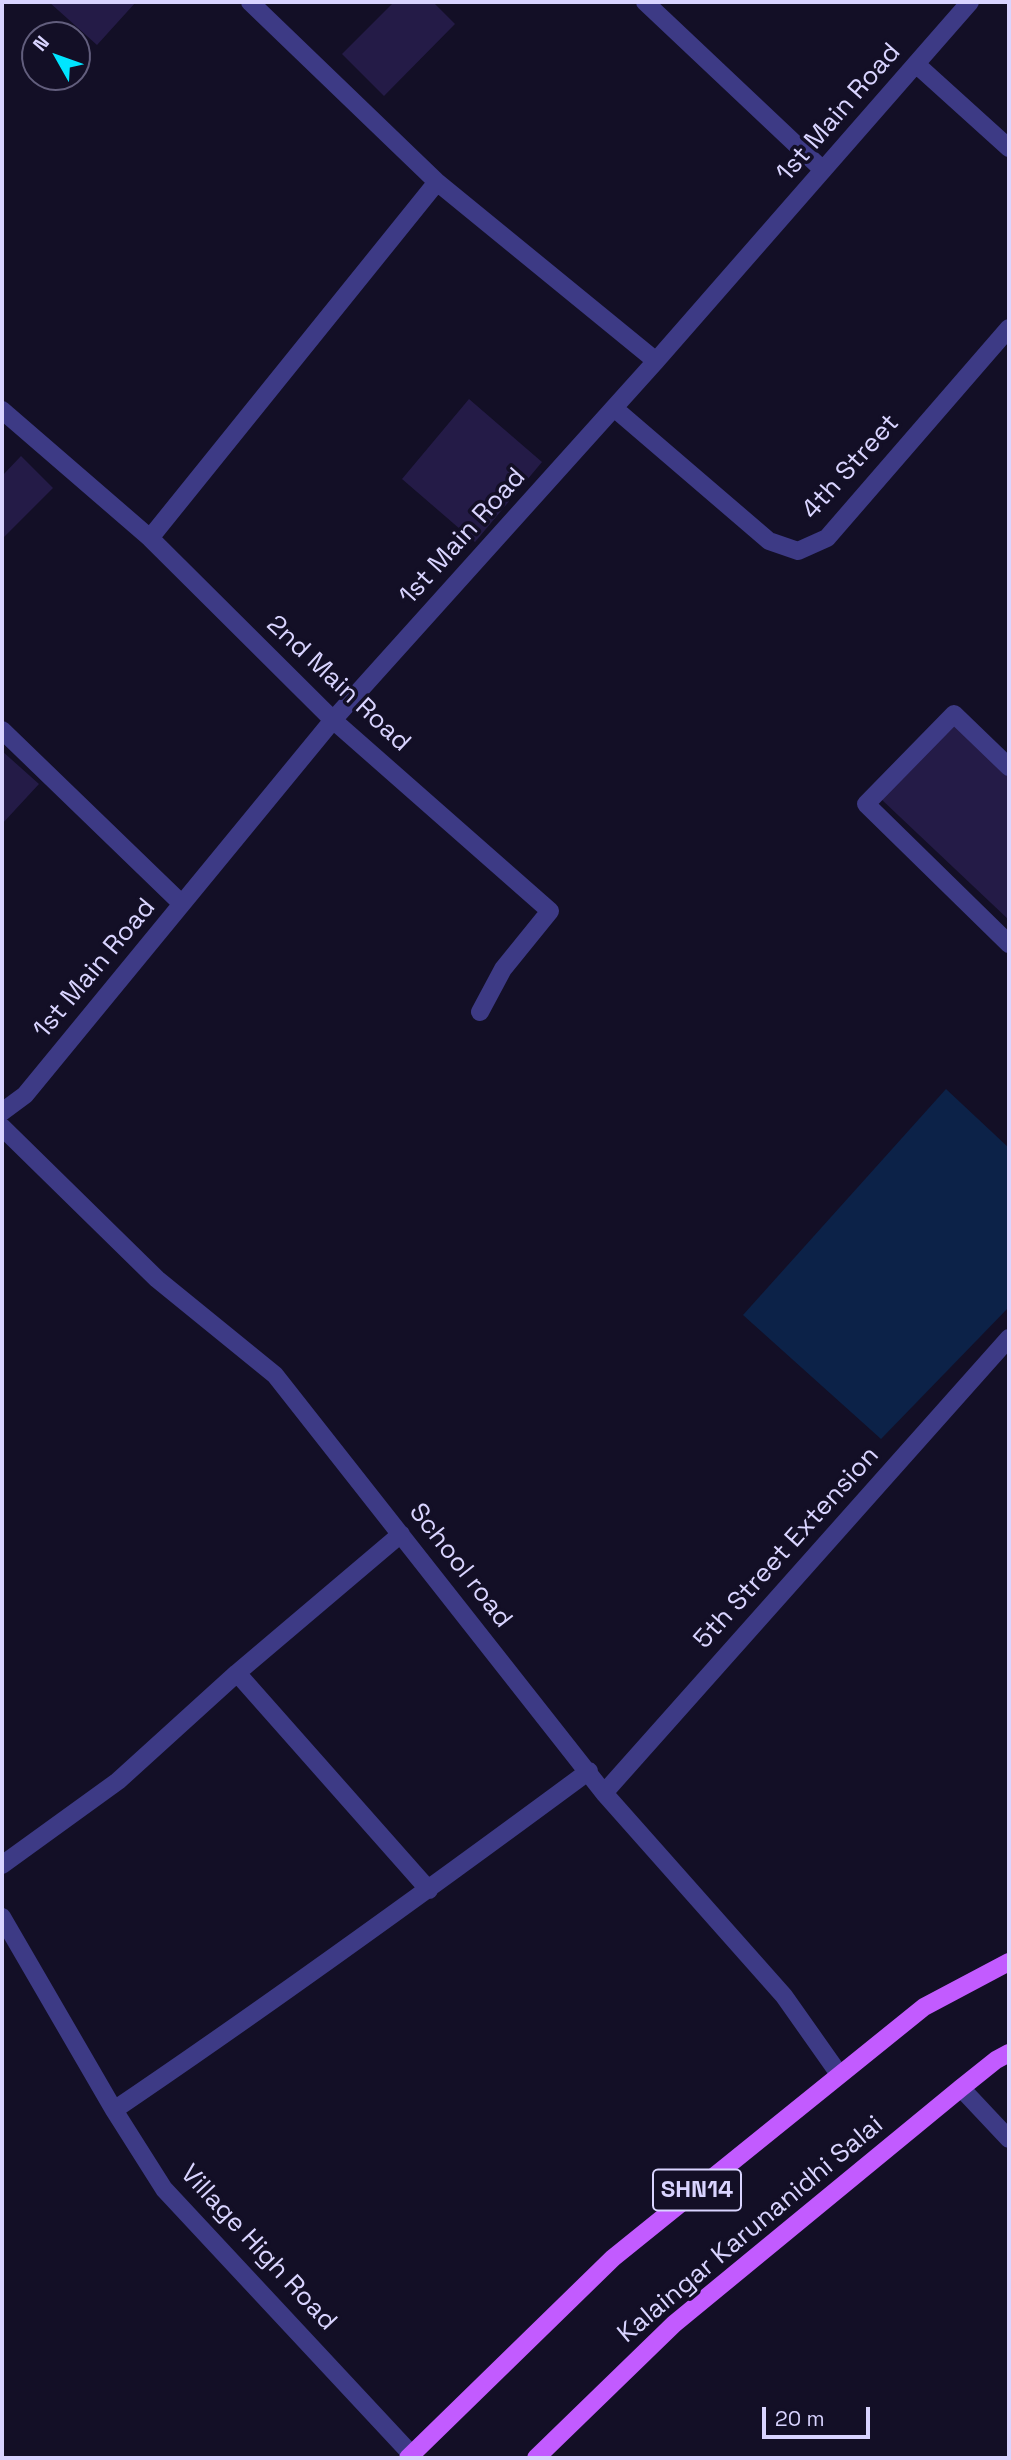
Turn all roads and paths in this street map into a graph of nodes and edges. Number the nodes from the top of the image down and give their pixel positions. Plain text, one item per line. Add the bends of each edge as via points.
1 (250, 2) edge
2 (645, 2) edge
3 (970, 2) edge
4 (916, 64) junction
5 (1009, 148) edge
6 (823, 170) junction
7 (438, 182) junction
8 (1009, 328) edge
9 (656, 361) junction
10 (614, 408) junction
11 (2, 410) edge
12 (150, 538) junction
13 (333, 720) junction
14 (2, 730) edge
15 (1009, 767) edge
16 (182, 904) junction
17 (1009, 944) edge
18 (480, 1012) dead end
19 (2, 1112) edge
20 (2, 1127) edge
21 (1009, 1338) edge
22 (401, 1534) junction
23 (237, 1673) junction
24 (589, 1771) junction
25 (604, 1793) junction
26 (2, 1865) edge
27 (429, 1890) junction
28 (2, 1917) edge
29 (1009, 1962) edge
30 (1009, 2053) edge
31 (839, 2074) junction
32 (961, 2088) junction
33 (114, 2110) junction
34 (1009, 2139) edge
35 (410, 2456) edge
36 (536, 2458) edge

1 - 7 street
2 - 6 street
3 - 4 street, 1st Main Road
4 - 5 street
4 - 6 street, 1st Main Road
6 - 9 street, 1st Main Road
7 - 9 street
7 - 12 street
8 - 10 street, 4th Street via 827,538 798,551 769,541
9 - 10 street, 1st Main Road
10 - 13 street, 1st Main Road
11 - 12 street, 2nd Main Road
12 - 13 street, 2nd Main Road
13 - 16 street, 1st Main Road
13 - 18 street, 2nd Main Road via 550,911 503,969
14 - 16 street
15 - 17 street via 954,715 866,804
16 - 19 street, 1st Main Road via 25,1095
20 - 22 street, School road via 157,1279 275,1375
21 - 25 street, 5th Street Extension
22 - 23 street
22 - 24 street, School road
23 - 26 street via 118,1781
23 - 27 street
24 - 25 street, School road
24 - 27 street
25 - 31 street, School road via 783,1996
27 - 33 street
28 - 33 street, Village High Road
29 - 31 main road, SHN14 via 924,2007
30 - 32 main road, Kalaingar Karunanidhi Salai
31 - 35 main road, SHN14 via 613,2258
32 - 34 street
32 - 36 main road, Kalaingar Karunanidhi Salai via 674,2324
33 - 35 street, Village High Road via 164,2189

